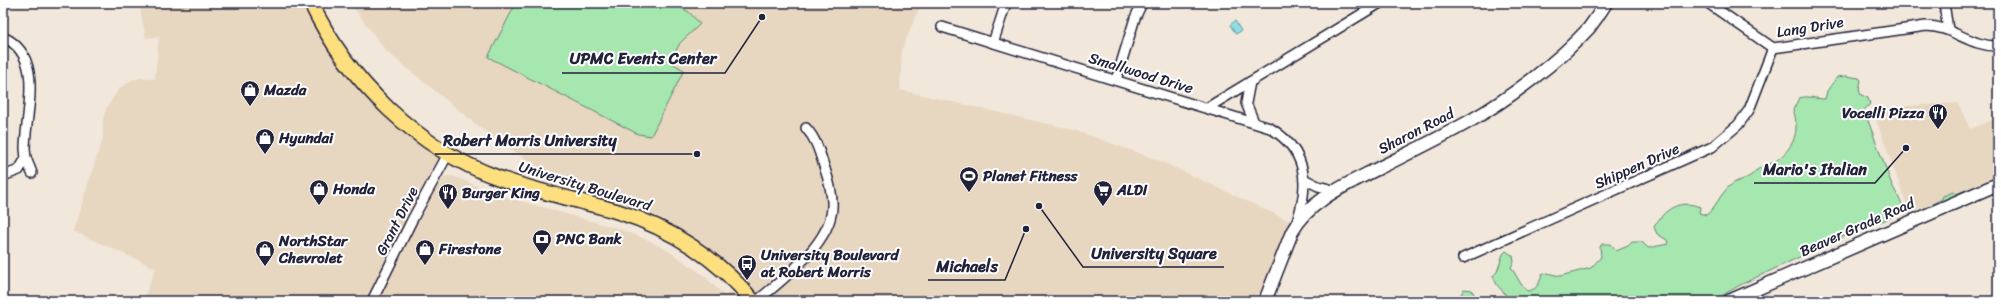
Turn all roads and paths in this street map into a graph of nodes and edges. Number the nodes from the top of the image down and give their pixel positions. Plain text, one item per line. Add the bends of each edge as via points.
1 (301, 3) edge
2 (311, 3) edge
3 (1006, 3) edge
4 (1142, 3) edge
5 (1380, 3) edge
6 (1606, 3) edge
7 (1708, 3) edge
8 (1944, 3) edge
9 (942, 27) dead end
10 (1948, 30) junction
11 (3, 37) edge
12 (993, 44) junction
13 (1998, 46) edge
14 (1773, 48) junction
15 (1116, 80) junction
16 (1250, 82) junction
17 (1207, 108) junction
18 (1254, 122) junction
19 (806, 128) dead end
20 (26, 158) junction
21 (446, 158) junction
22 (32, 173) dead end
23 (3, 176) edge
24 (1304, 179) junction
25 (1998, 184) edge
26 (1337, 191) junction
27 (1296, 224) junction
28 (1463, 258) dead end
29 (372, 301) edge
30 (741, 301) edge
31 (753, 301) edge
32 (757, 301) edge
33 (1266, 301) edge
34 (1730, 301) edge

1 - 21 main road, University Boulevard via 331,55 366,99 403,133
2 - 21 main road, University Boulevard via 339,51 368,87
3 - 12 street
4 - 15 street
5 - 16 street
6 - 26 street, Sharon Road via 1589,27 1561,55 1512,93 1471,121
7 - 14 street, Lang Drive
8 - 10 street
9 - 12 street, Smallwood Drive
10 - 13 street, Lang Drive via 1977,44
10 - 14 street, Lang Drive via 1932,26 1913,26
11 - 20 street via 15,45 22,54 30,79
12 - 15 street, Smallwood Drive
14 - 28 street, Shippen Drive via 1746,114 1730,133 1712,147
15 - 17 street, Smallwood Drive
16 - 17 street
16 - 18 street via 1246,103
17 - 18 street, Smallwood Drive
18 - 24 street, Smallwood Drive via 1270,128 1290,144 1300,161
19 - 32 street via 815,138 828,179 832,209 828,227 812,250
20 - 22 street
20 - 23 street via 19,170
21 - 29 street, Grant Drive
21 - 30 main road, University Boulevard via 477,179 509,191 617,221 647,232 678,248 706,268
21 - 31 main road, University Boulevard via 498,178 618,212 666,231 709,258 737,282
24 - 26 street
24 - 27 street, Smallwood Drive via 1302,203
25 - 34 street, Beaver Grade Road
26 - 27 street, Sharon Road via 1314,206
27 - 33 street, Sharon Road

